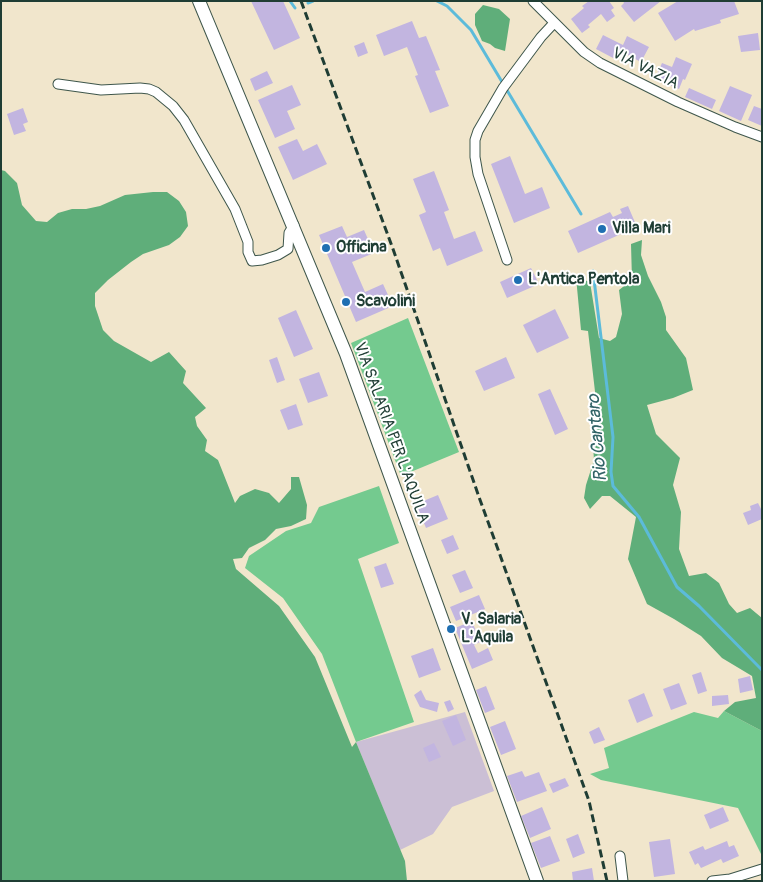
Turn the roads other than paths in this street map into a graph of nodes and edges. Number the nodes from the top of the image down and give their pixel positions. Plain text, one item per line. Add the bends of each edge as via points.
1 (199, 1) edge
2 (533, 1) edge
3 (554, 22) junction
4 (58, 84) dead end
5 (762, 137) edge
6 (294, 225) junction
7 (507, 260) dead end
8 (620, 856) dead end
9 (762, 869) edge
10 (537, 881) edge
11 (623, 881) edge
12 (712, 881) edge

1 - 6 main road, VIA SALARIA PER L'AQUILA
2 - 3 street, VIA VAZIA
3 - 5 street, VIA VAZIA via 600,63 678,102
3 - 7 street via 503,88 475,140 478,174
4 - 6 street via 101,90 149,89 173,106 235,209 252,261 278,255 288,249 289,233
6 - 10 main road, VIA SALARIA PER L'AQUILA via 346,354
8 - 11 street
9 - 12 street

